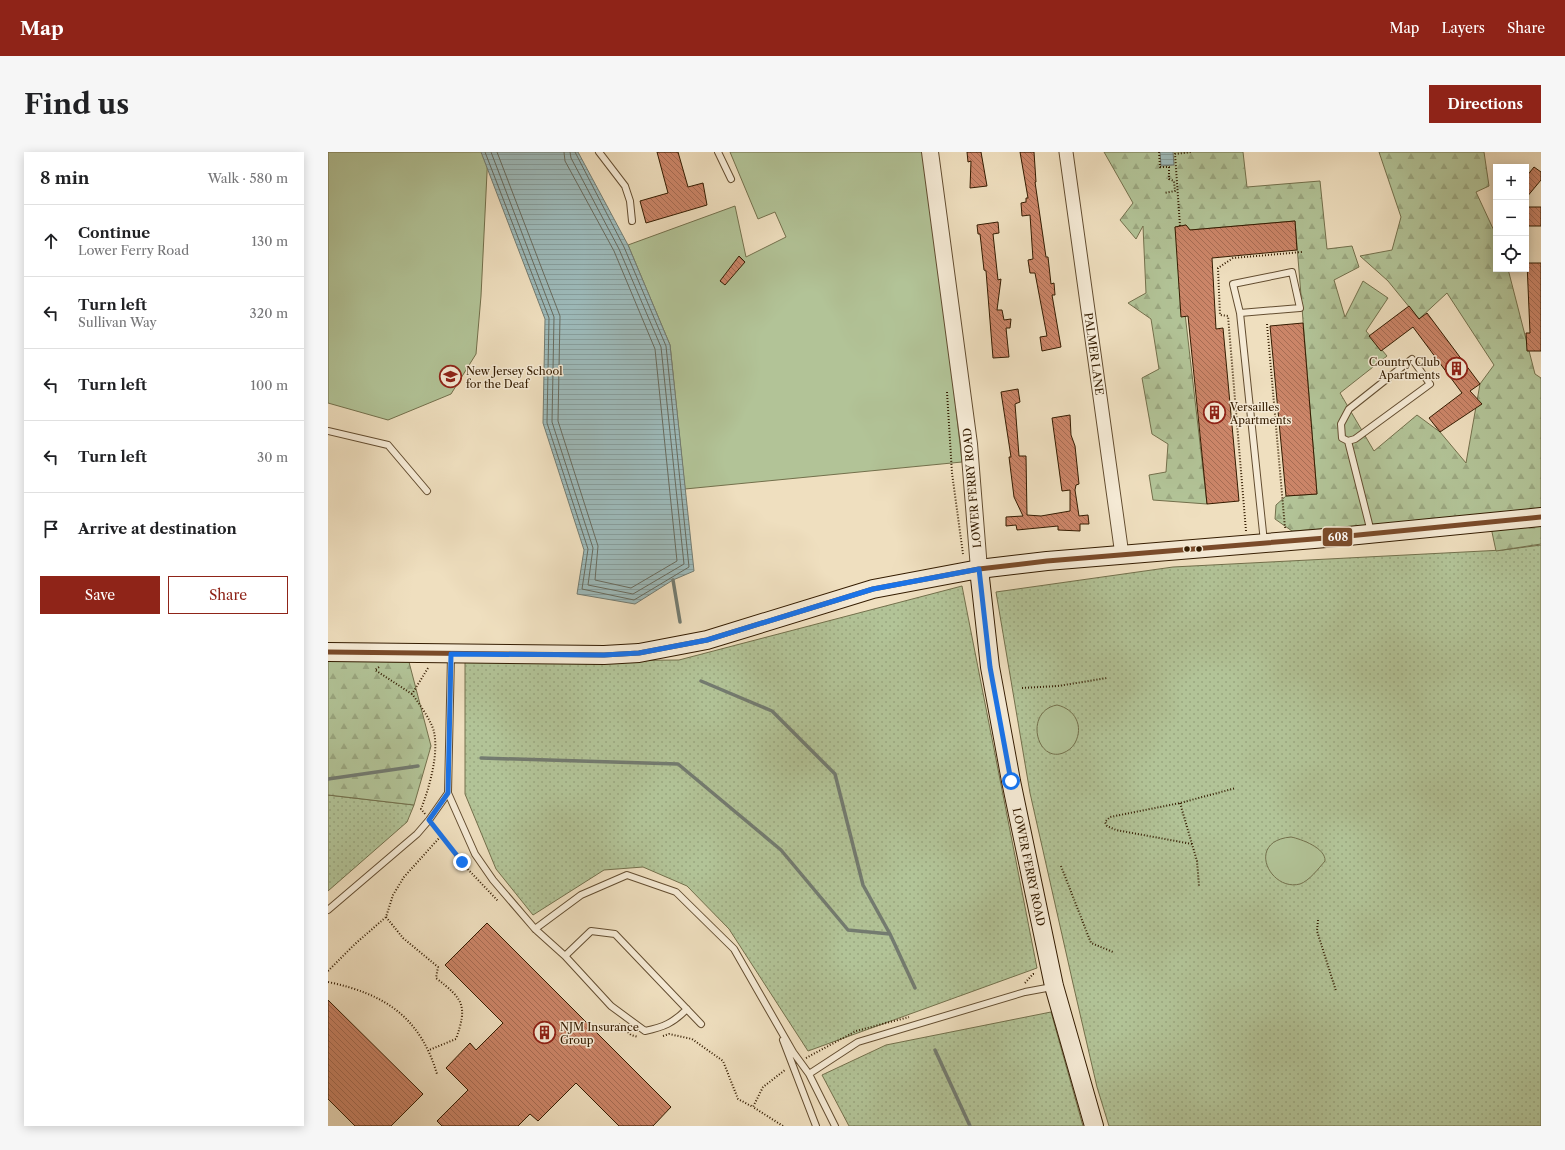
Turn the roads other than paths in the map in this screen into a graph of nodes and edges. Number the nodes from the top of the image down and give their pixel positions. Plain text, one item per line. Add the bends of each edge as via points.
1 (599, 152) edge
2 (718, 152) edge
3 (930, 152) edge
4 (1066, 152) edge
5 (731, 179) dead end
6 (632, 221) dead end
7 (1240, 314) junction
8 (328, 431) edge
9 (1348, 441) junction
10 (427, 492) dead end
11 (1541, 517) edge
12 (1372, 534) junction
13 (1264, 544) junction
14 (1122, 555) junction
15 (979, 569) junction
16 (328, 652) edge
17 (451, 654) junction
18 (448, 793) junction
19 (328, 910) edge
20 (535, 929) junction
21 (565, 956) junction
22 (1054, 986) junction
23 (687, 1009) junction
24 (701, 1024) dead end
25 (778, 1025) junction
26 (809, 1074) junction
27 (816, 1126) edge
28 (835, 1126) edge
29 (1094, 1126) edge

1 - 6 lane via 625,186
2 - 5 lane
3 - 15 street, LOWER FERRY ROAD via 969,444
4 - 14 street, PALMER LANE
7 - 7 lane via 1233,284 1292,272 1300,308
7 - 13 lane
8 - 10 lane via 388,445
9 - 9 lane via 1430,384 1412,359 1349,409 1341,424 1342,438
9 - 12 lane
11 - 12 main road
12 - 13 main road
13 - 14 main road
14 - 15 main road
15 - 17 main road via 873,589 707,640 639,653
15 - 22 main road, LOWER FERRY ROAD via 990,667
16 - 17 main road
17 - 18 lane
18 - 19 lane via 417,834
18 - 20 lane via 475,854 493,880
20 - 21 lane
20 - 25 lane via 581,895 627,875 676,892 734,949
21 - 23 lane via 611,1006 645,1031 664,1027
21 - 23 lane via 592,931 615,934
22 - 26 lane via 1025,992 858,1042
22 - 29 main road, LOWER FERRY ROAD
23 - 24 lane
25 - 26 lane
25 - 27 lane
26 - 28 lane

